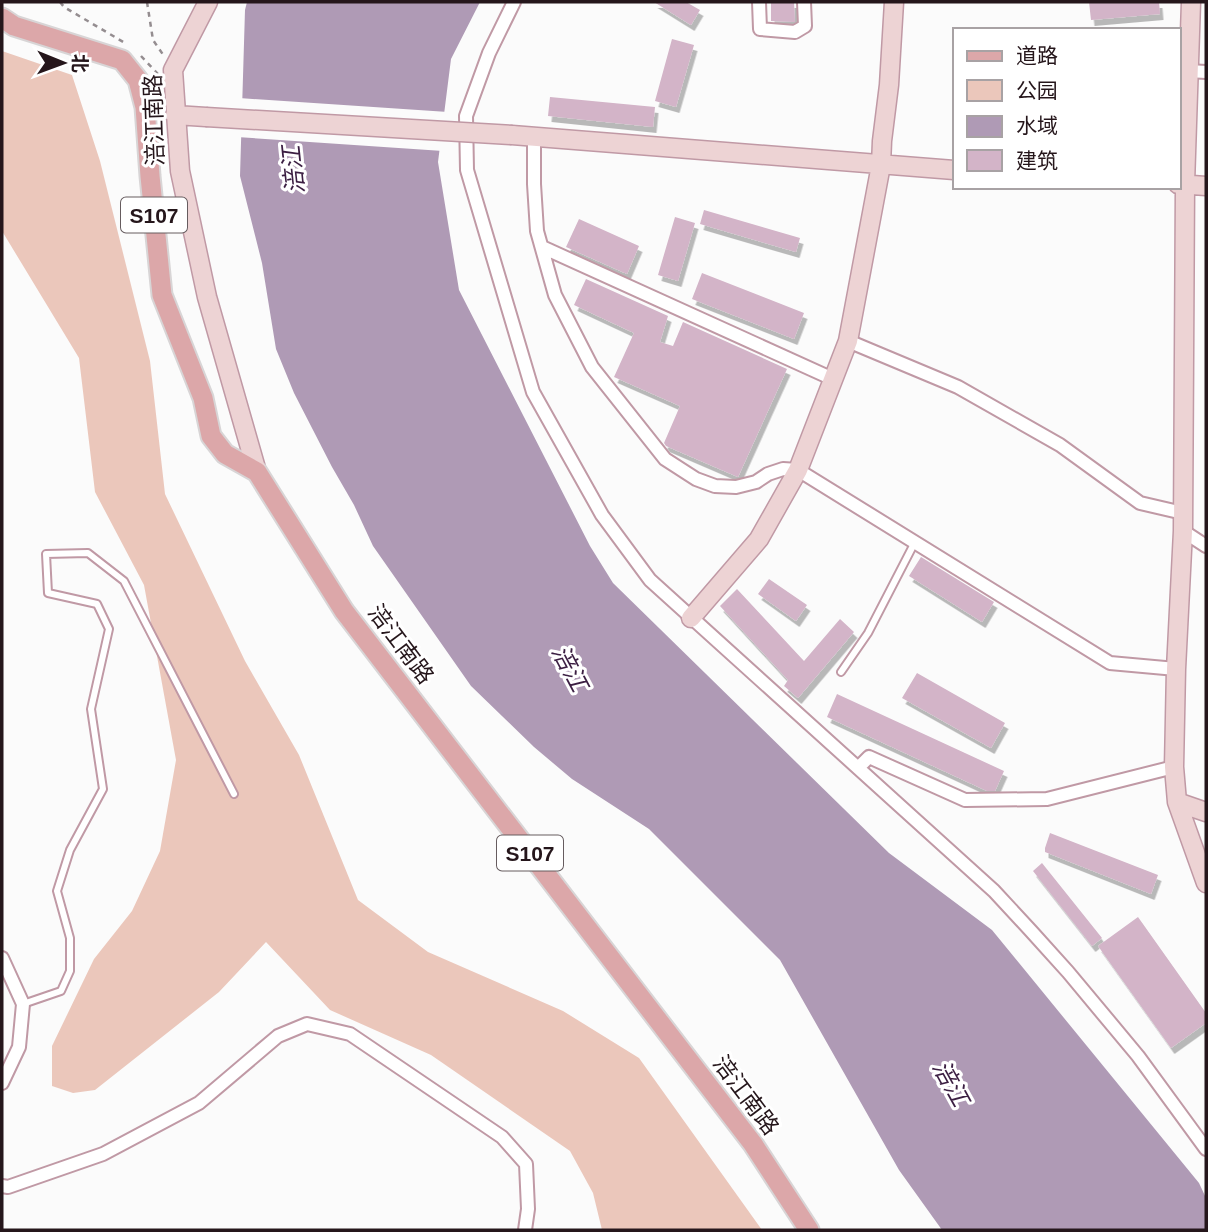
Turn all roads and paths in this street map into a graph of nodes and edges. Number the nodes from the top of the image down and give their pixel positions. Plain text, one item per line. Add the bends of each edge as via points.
1 (147, 2) edge
2 (208, 2) edge
3 (514, 2) edge
4 (759, 2) edge
5 (804, 2) edge
6 (894, 2) edge
7 (1191, 2) edge
8 (2, 18) edge
9 (173, 70) junction
10 (1197, 71) edge
11 (176, 115) junction
12 (534, 137) junction
13 (881, 165) junction
14 (953, 170) edge
15 (1182, 184) edge
16 (1206, 186) edge
17 (542, 247) junction
18 (848, 341) junction
19 (833, 379) junction
20 (798, 470) junction
21 (257, 472) junction
22 (1183, 522) junction
23 (915, 542) junction
24 (1206, 546) edge
25 (691, 618) junction
26 (1176, 669) junction
27 (841, 672) dead end
28 (1174, 767) junction
29 (858, 768) junction
30 (234, 794) dead end
31 (1177, 802) junction
32 (1206, 812) edge
33 (1206, 883) edge
34 (2, 958) edge
35 (23, 1004) junction
36 (2, 1083) edge
37 (1206, 1149) edge
38 (2, 1186) edge
39 (525, 1230) edge
40 (809, 1230) edge

1 - 9 path via 153,40
2 - 9 street, 涪江南路
3 - 25 street via 489,52 466,116 467,170 533,392 602,515 650,580
4 - 5 street via 760,29 795,32 805,26
6 - 13 street
7 - 10 street
8 - 21 main road, S107 via 14,26 122,60 138,80 145,107 162,295 203,398 211,436 225,454
9 - 11 street, 涪江南路
10 - 15 street
11 - 12 street, bridge
11 - 21 street, 涪江南路 via 180,171 207,297
12 - 13 street
12 - 17 street via 537,231
13 - 14 street
13 - 18 street
15 - 16 street
15 - 22 street
17 - 19 street
17 - 20 street via 555,295 592,367 665,458 715,486 736,487 783,469
18 - 19 street
18 - 22 street via 958,387 1060,445 1140,503
19 - 20 street
20 - 23 street
20 - 25 street via 759,539
21 - 40 main road, 涪江南路 / S107 via 344,611 753,1144
22 - 24 street
22 - 26 street
23 - 26 street via 1110,663
23 - 27 lane via 868,633
25 - 29 street
26 - 28 street
28 - 29 street via 1047,799 965,800 869,757
28 - 31 street
29 - 37 street via 994,891 1031,931 1138,1056
30 - 35 lane via 124,581 88,554 46,554 48,593 97,604 109,629 91,709 103,789 70,850 57,891 70,939 70,971 61,991
31 - 32 street
31 - 33 street
34 - 35 street
35 - 36 street via 19,1047
38 - 39 street via 103,1154 199,1102 278,1036 307,1024 350,1034 502,1137 526,1164

